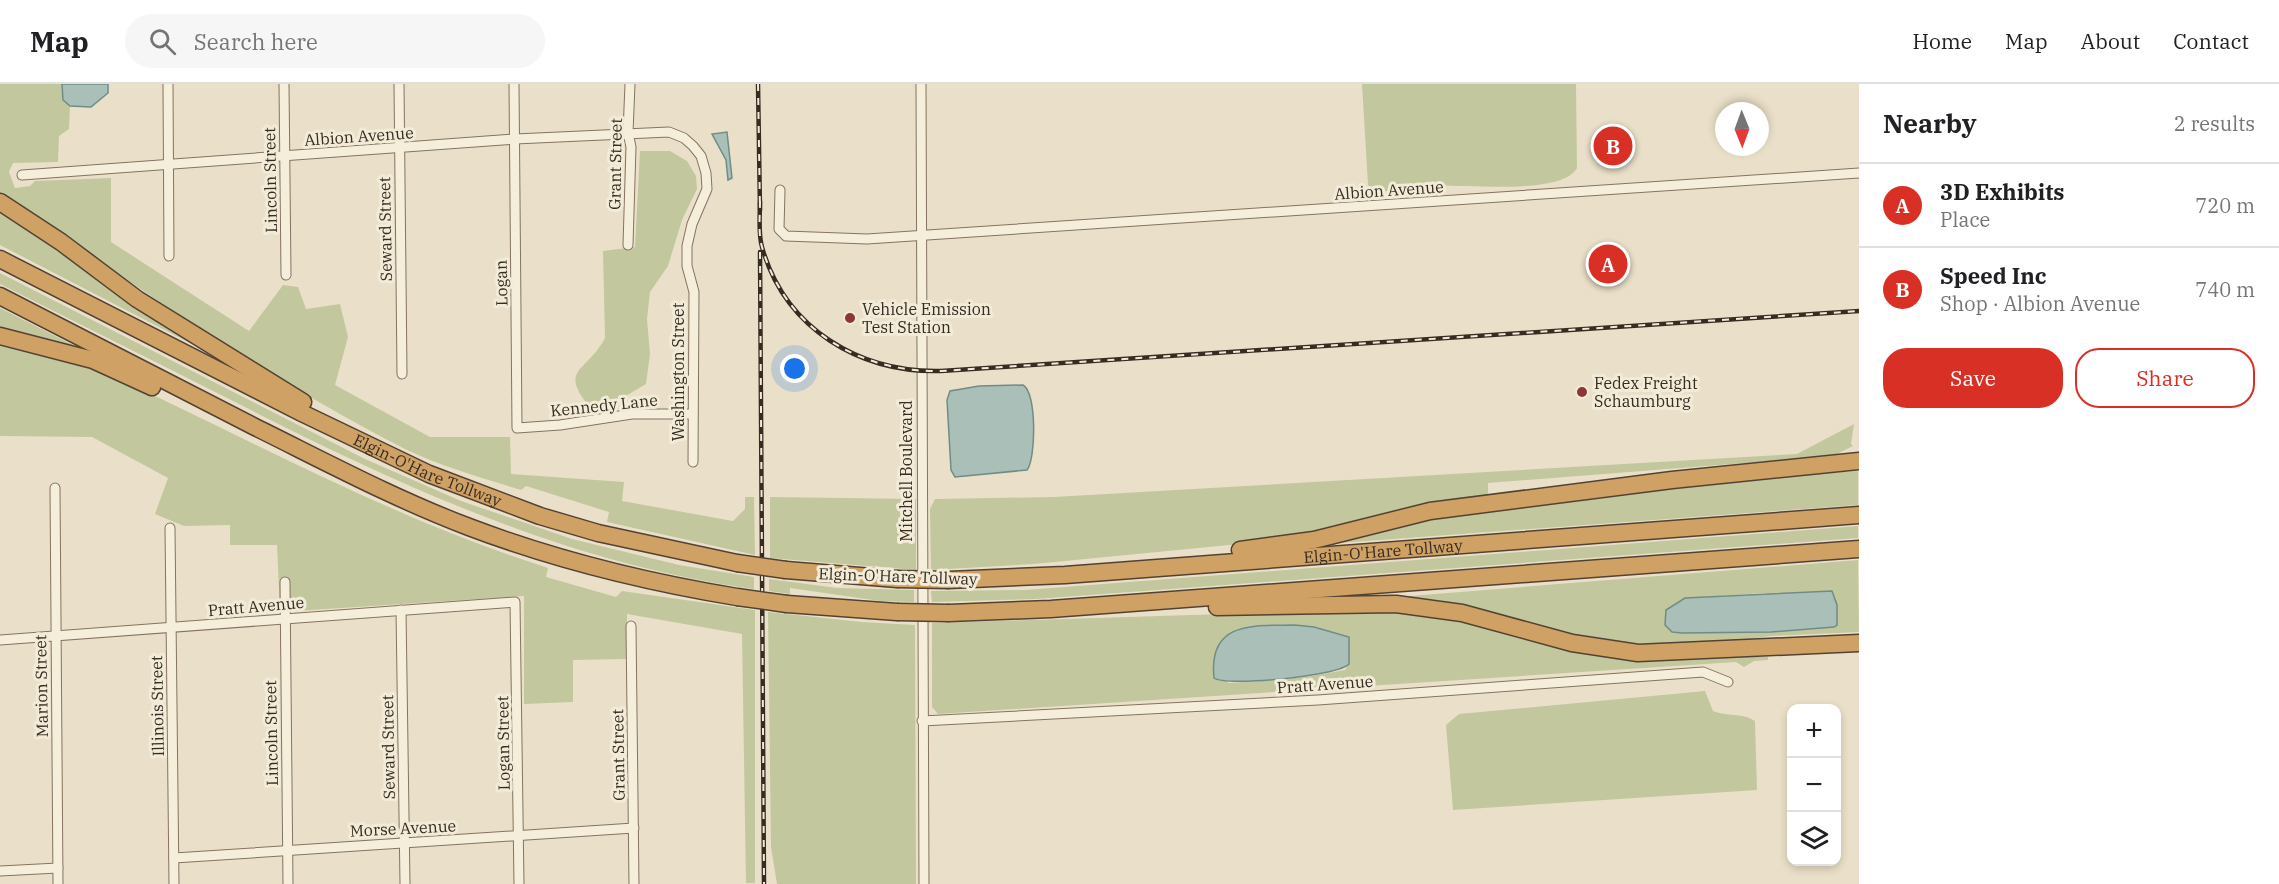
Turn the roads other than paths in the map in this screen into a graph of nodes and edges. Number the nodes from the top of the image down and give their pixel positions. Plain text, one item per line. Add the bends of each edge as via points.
1 (168, 84) edge
2 (284, 84) edge
3 (399, 84) edge
4 (514, 84) edge
5 (630, 84) edge
6 (921, 84) edge
7 (628, 133) junction
8 (514, 139) junction
9 (693, 146) joint
10 (399, 148) junction
11 (285, 156) junction
12 (168, 164) junction
13 (1859, 173) edge
14 (22, 175) dead end
15 (780, 190) dead end
16 (0, 202) edge
17 (921, 237) junction
18 (628, 245) dead end
19 (169, 256) dead end
20 (0, 258) edge
21 (286, 275) dead end
22 (0, 296) edge
23 (0, 336) edge
24 (402, 374) dead end
25 (693, 414) junction
26 (517, 428) joint
27 (265, 431) junction
28 (357, 441) junction
29 (1859, 461) edge
30 (693, 462) dead end
31 (55, 488) dead end
32 (1851, 515) edge
33 (170, 528) dead end
34 (1852, 549) edge
35 (1065, 574) junction
36 (285, 582) dead end
37 (515, 602) joint
38 (1100, 606) junction
39 (402, 610) junction
40 (284, 618) junction
41 (631, 626) dead end
42 (171, 628) junction
43 (55, 637) junction
44 (0, 640) edge
45 (1859, 644) edge
46 (1728, 682) dead end
47 (922, 722) junction
48 (634, 828) junction
49 (519, 837) junction
50 (405, 843) junction
51 (288, 850) junction
52 (174, 858) junction
53 (58, 868) junction
54 (0, 871) edge
55 (58, 884) edge
56 (174, 884) edge
57 (288, 884) edge
58 (405, 884) edge
59 (519, 884) edge
60 (634, 884) edge
61 (924, 884) edge

1 - 12 street
2 - 11 street, Lincoln Street
3 - 10 street, Seward Street
4 - 8 street
5 - 7 street, Grant Street
6 - 17 street, Mitchell Boulevard
7 - 8 street, Albion Avenue
7 - 9 street, Albion Avenue via 669,132
7 - 18 street, Grant Street
8 - 10 street, Albion Avenue
8 - 26 street, Logan
9 - 25 street, Washington Street via 701,156 707,180 687,246 687,266 694,292
10 - 11 street, Albion Avenue
10 - 24 street, Seward Street
11 - 12 street, Albion Avenue
11 - 21 street, Lincoln Street
12 - 14 street, Albion Avenue
12 - 19 street
13 - 17 street, Albion Avenue
15 - 17 street via 779,229 786,236
16 - 28 highway via 137,299 310,407
17 - 47 street, Mitchell Boulevard
20 - 28 highway, Elgin-O'Hare Tollway
22 - 27 highway, Elgin-O'Hare Tollway
23 - 27 highway via 93,360 237,428
25 - 26 street, Kennedy Lane via 632,414
25 - 30 street, Washington Street
27 - 38 highway, Elgin-O'Hare Tollway, bridge via 388,493 504,540 636,578 787,604 897,612 949,614
28 - 35 highway, Elgin-O'Hare Tollway, bridge via 429,474 540,516 636,543 737,563 897,579
29 - 35 highway via 1430,511 1289,545 1134,562
31 - 43 street, Marion Street
32 - 35 highway, Elgin-O'Hare Tollway
33 - 42 street, Illinois Street
34 - 38 highway, Elgin-O'Hare Tollway
36 - 40 street, Lincoln Street
37 - 39 street, Pratt Avenue
37 - 49 street, Logan Street
38 - 45 highway via 1425,606 1572,643 1638,653
39 - 40 street, Pratt Avenue
39 - 50 street, Seward Street
40 - 42 street, Pratt Avenue
40 - 51 street, Lincoln Street
41 - 48 street, Grant Street
42 - 43 street, Pratt Avenue
42 - 52 street, Illinois Street
43 - 44 street, Pratt Avenue
43 - 53 street, Marion Street
46 - 47 street, Pratt Avenue via 1703,672 1318,700
47 - 61 street, Mitchell Boulevard
48 - 49 street, Morse Avenue
48 - 60 street, Grant Street
49 - 50 street, Morse Avenue
49 - 59 street, Logan Street
50 - 51 street, Morse Avenue
50 - 58 street, Seward Street
51 - 52 street, Morse Avenue
51 - 57 street, Lincoln Street
52 - 56 street, Illinois Street
53 - 54 street
53 - 55 street, Marion Street

